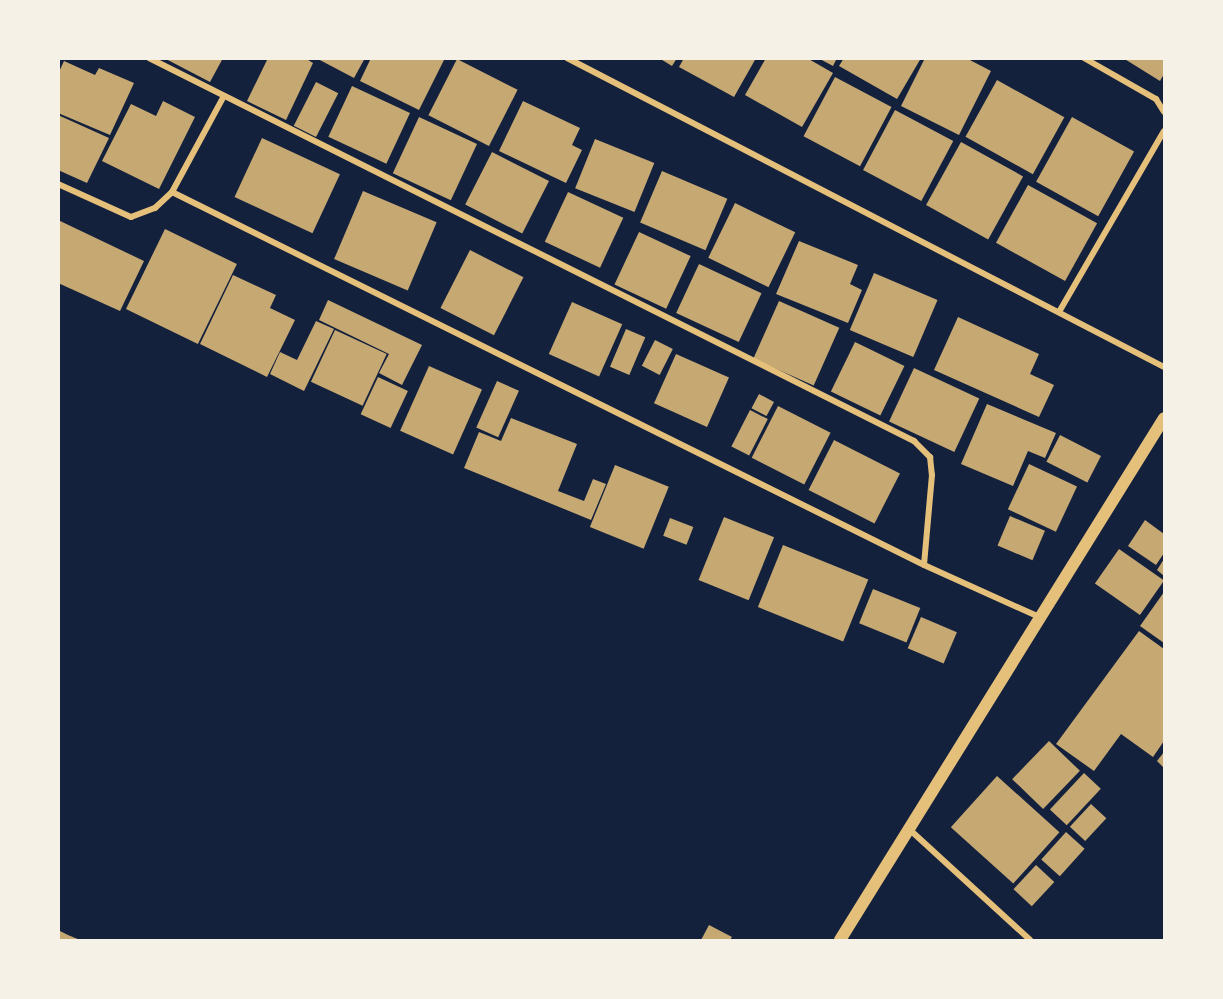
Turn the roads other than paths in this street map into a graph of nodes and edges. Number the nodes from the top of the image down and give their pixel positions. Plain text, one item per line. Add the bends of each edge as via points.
1 (149, 58) edge
2 (567, 58) edge
3 (1084, 58) edge
4 (224, 96) junction
5 (1164, 112) edge
6 (1164, 132) edge
7 (58, 184) edge
8 (172, 192) junction
9 (1059, 312) junction
10 (1164, 367) edge
11 (1164, 418) edge
12 (924, 565) junction
13 (1040, 617) junction
14 (909, 828) junction
15 (840, 940) edge
16 (1030, 940) edge

1 - 4 street
2 - 9 street
3 - 5 street via 1156,99
4 - 8 street
4 - 12 street via 914,441 930,457 932,475
6 - 9 street
7 - 8 street via 130,217 155,208
8 - 12 street
9 - 10 street
11 - 13 main road
12 - 13 street
13 - 14 main road
14 - 15 main road
14 - 16 street

